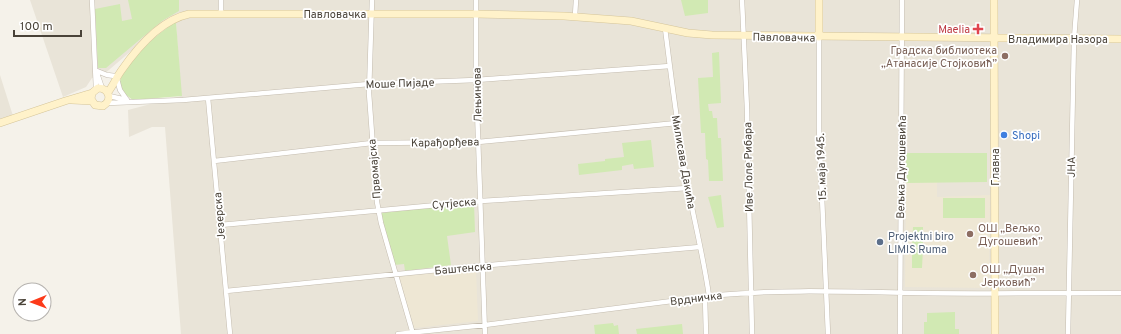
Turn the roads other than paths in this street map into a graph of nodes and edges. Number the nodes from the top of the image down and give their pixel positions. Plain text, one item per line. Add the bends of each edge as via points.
1 (92, 0) edge
2 (221, 0) edge
3 (372, 0) edge
4 (476, 0) edge
5 (576, 0) edge
6 (742, 0) edge
7 (819, 0) edge
8 (902, 0) edge
9 (994, 0) edge
10 (1077, 0) edge
11 (221, 14) junction
12 (371, 14) junction
13 (476, 14) junction
14 (575, 16) junction
15 (665, 28) junction
16 (744, 36) junction
17 (820, 37) junction
18 (902, 38) junction
19 (994, 38) junction
20 (1074, 39) junction
21 (1121, 39) edge
22 (670, 66) junction
23 (97, 70) junction
24 (117, 76) junction
25 (476, 80) junction
26 (369, 84) junction
27 (103, 93) junction
28 (208, 98) junction
29 (70, 100) junction
30 (92, 101) junction
31 (128, 101) junction
32 (0, 123) edge
33 (677, 123) junction
34 (478, 142) junction
35 (372, 143) junction
36 (214, 161) junction
37 (688, 188) junction
38 (481, 201) junction
39 (378, 210) junction
40 (220, 225) junction
41 (700, 247) junction
42 (483, 266) junction
43 (395, 274) junction
44 (226, 291) junction
45 (826, 292) junction
46 (900, 292) junction
47 (751, 293) junction
48 (1069, 293) junction
49 (1121, 293) edge
50 (995, 294) junction
51 (707, 297) junction
52 (485, 324) junction
53 (413, 333) edge
54 (230, 334) edge
55 (398, 334) edge
56 (485, 334) edge
57 (706, 334) edge
58 (752, 334) edge
59 (828, 334) edge
60 (900, 334) edge
61 (995, 334) edge
62 (1068, 334) edge

1 - 23 street
2 - 11 street
3 - 12 street, Првомајска
4 - 13 street, Лењинова
5 - 14 street
6 - 16 street, Иве Лоле Рибара
7 - 17 street, 15. маја 1945.
8 - 18 street, Вељка Дугошевића
9 - 19 street, Главна
10 - 20 street, ЈНА
11 - 12 street, Павловачка
11 - 24 street, Павловачка via 189,14 172,20 149,38
12 - 13 street, Павловачка
12 - 26 street, Првомајска
13 - 14 street, Павловачка
13 - 25 street, Лењинова
14 - 15 street, Павловачка via 631,21
15 - 16 street, Павловачка via 696,34
15 - 22 street, Милисава Дакића
16 - 17 street, Павловачка
16 - 47 street, Иве Лоле Рибара
17 - 18 street, Павловачка
17 - 45 street, 15. маја 1945. via 819,128
18 - 19 street, Павловачка
18 - 46 street, Вељка Дугошевића
19 - 20 street, Владимира Назора
19 - 50 street, Главна
20 - 21 street, Владимира Назора
20 - 48 street, ЈНА
22 - 25 street, Моше Пијаде
22 - 33 street, Милисава Дакића
23 - 24 street via 105,75
23 - 27 street
24 - 27 street, Павловачка
24 - 31 street via 120,90
25 - 26 street, Моше Пијаде
25 - 34 street, Лењинова
26 - 28 street, Моше Пијаде
26 - 35 street, Првомајска
27 - 29 street
27 - 30 street
27 - 30 street via 101,107
27 - 31 street, Моше Пијаде
28 - 31 street, Моше Пијаде
28 - 36 street, Језерска
29 - 30 street
29 - 32 street
33 - 34 street, Карађорђева
33 - 37 street, Милисава Дакића
34 - 35 street, Карађорђева
34 - 38 street, Лењинова
35 - 36 street, Карађорђева
35 - 39 street, Првомајска
36 - 40 street, Језерска
37 - 38 street, Сутјеска
37 - 41 street, Милисава Дакића
38 - 39 street, Сутјеска
38 - 42 street, Лењинова
39 - 40 street, Сутјеска
39 - 43 street, Првомајска
40 - 44 street, Језерска
41 - 42 street, Баштенска
41 - 51 street, Милисава Дакића
42 - 43 street, Баштенска
42 - 52 street, Лењинова
43 - 44 street, Баштенска
43 - 53 street, Првомајска
44 - 54 street, Језерска
45 - 46 street, Врдничка
45 - 47 street, Врдничка
45 - 59 street, 15. маја 1945.
46 - 50 street, Врдничка
46 - 60 street, Вељка Дугошевића
47 - 51 street, Врдничка
47 - 58 street, Иве Лоле Рибара
48 - 49 street, Врдничка
48 - 50 street, Врдничка
48 - 62 street, ЈНА
50 - 61 street, Главна
51 - 52 street, Врдничка
51 - 57 street, Милисава Дакића
52 - 53 street, Врдничка
52 - 56 street, Лењинова
53 - 55 street, Врдничка

